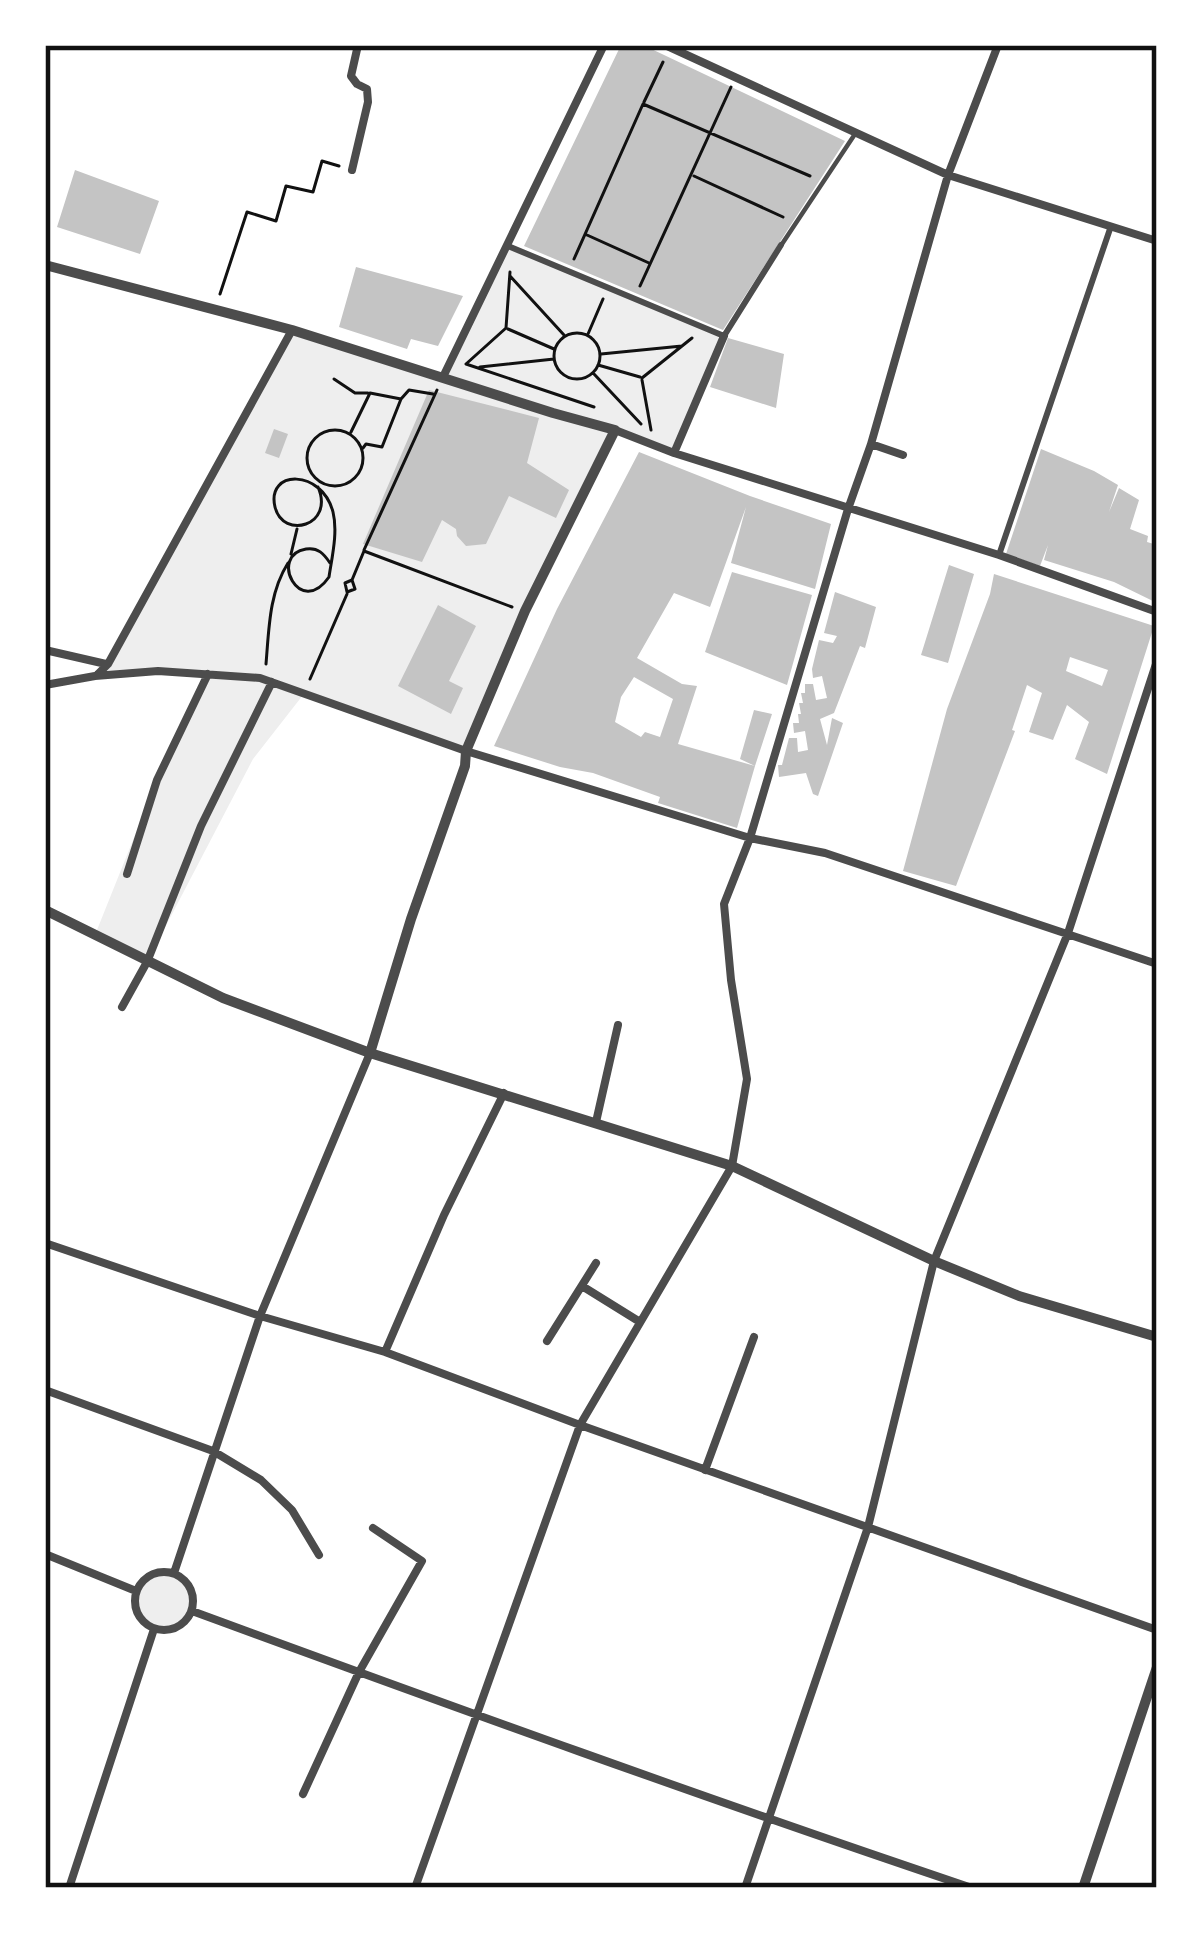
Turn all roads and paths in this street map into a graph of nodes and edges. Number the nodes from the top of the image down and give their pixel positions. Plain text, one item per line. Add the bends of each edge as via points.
1 (358, 45) edge
2 (604, 45) edge
3 (998, 45) edge
4 (667, 46) edge
5 (735, 78) junction
6 (644, 104) junction
7 (710, 133) junction
8 (855, 134) junction
9 (352, 170) joint
10 (691, 175) junction
11 (948, 175) junction
12 (824, 182) junction
13 (796, 223) junction
14 (1112, 226) junction
15 (585, 235) junction
16 (1157, 241) edge
17 (781, 245) joint
18 (510, 247) junction
19 (651, 263) junction
20 (45, 266) edge
21 (569, 271) junction
22 (510, 276) junction
23 (608, 287) junction
24 (635, 299) junction
25 (214, 310) junction
26 (506, 328) junction
27 (705, 328) junction
28 (292, 330) junction
29 (565, 336) junction
30 (587, 336) junction
31 (724, 336) junction
32 (682, 346) junction
33 (555, 349) junction
34 (599, 354) junction
35 (554, 359) junction
36 (598, 365) junction
37 (478, 368) junction
38 (593, 373) junction
39 (443, 377) junction
40 (642, 378) junction
41 (334, 379) dead end
42 (370, 393) junction
43 (435, 394) junction
44 (401, 399) junction
45 (603, 411) dead end
46 (619, 424) junction
47 (644, 427) junction
48 (651, 430) junction
49 (350, 434) junction
50 (653, 443) junction
51 (872, 444) junction
52 (362, 449) junction
53 (674, 453) junction
54 (903, 455) dead end
55 (310, 470) junction
56 (312, 482) junction
57 (332, 485) junction
58 (318, 487) junction
59 (848, 509) junction
60 (298, 526) junction
61 (364, 551) junction
62 (999, 555) junction
63 (291, 559) junction
64 (330, 563) junction
65 (525, 611) junction
66 (1157, 611) edge
67 (45, 650) edge
68 (1157, 661) edge
69 (108, 664) junction
70 (208, 674) junction
71 (95, 676) junction
72 (272, 682) junction
73 (45, 685) edge
74 (304, 694) junction
75 (466, 751) junction
76 (750, 838) junction
77 (127, 874) dead end
78 (45, 910) edge
79 (1068, 932) junction
80 (147, 962) junction
81 (1157, 964) edge
82 (122, 1007) dead end
83 (618, 1025) dead end
84 (370, 1053) junction
85 (504, 1094) junction
86 (596, 1122) junction
87 (733, 1166) junction
88 (45, 1243) edge
89 (934, 1261) junction
90 (596, 1263) dead end
91 (582, 1286) junction
92 (260, 1316) junction
93 (640, 1322) junction
94 (754, 1337) dead end
95 (1157, 1337) edge
96 (547, 1342) dead end
97 (385, 1352) junction
98 (45, 1390) edge
99 (580, 1425) junction
100 (213, 1451) junction
101 (705, 1470) junction
102 (868, 1527) junction
103 (373, 1528) dead end
104 (45, 1554) edge
105 (319, 1555) dead end
106 (174, 1573) junction
107 (136, 1591) junction
108 (192, 1611) junction
109 (154, 1628) junction
110 (1157, 1630) edge
111 (1157, 1667) edge
112 (359, 1672) junction
113 (477, 1716) junction
114 (303, 1794) dead end
115 (770, 1820) junction
116 (69, 1888) edge
117 (415, 1888) edge
118 (745, 1888) edge
119 (972, 1888) edge
120 (1083, 1888) edge

1 - 9 street via 351,76 368,89 368,102
2 - 18 street
3 - 11 street
4 - 5 street
4 - 6 path
5 - 7 path
5 - 8 street
6 - 7 path
6 - 15 path
7 - 10 path
7 - 12 path
8 - 11 street
8 - 12 lane
9 - 25 path via 322,161 313,192 286,186 276,221 247,212
10 - 13 path
10 - 19 path
11 - 14 street
11 - 51 street
12 - 13 lane
13 - 17 lane
14 - 16 street
14 - 62 street
15 - 19 path
15 - 21 path
17 - 31 street
18 - 21 street
18 - 22 path
18 - 39 street
19 - 24 path
20 - 25 street
21 - 23 street
22 - 26 path
22 - 29 path
23 - 24 street
23 - 30 path
24 - 27 street
25 - 28 street
26 - 33 path
26 - 37 path via 466,364
27 - 31 street
27 - 32 path
28 - 39 street
28 - 69 street
29 - 30 path
29 - 33 path
30 - 34 path
31 - 53 street
32 - 34 path
32 - 40 path
33 - 35 path
34 - 36 path
35 - 37 path
35 - 38 path via 568,378
36 - 38 path
36 - 40 path
37 - 45 path
38 - 47 path
39 - 43 path
39 - 46 street via 553,413
40 - 48 path
41 - 42 path
42 - 44 path
42 - 49 path
43 - 44 path via 410,391
43 - 61 path
44 - 52 path via 382,447
46 - 47 path
46 - 50 street
46 - 65 street
47 - 48 path
48 - 50 path
49 - 52 path
49 - 55 path via 317,437
50 - 53 street
51 - 54 street
51 - 59 street
52 - 57 path via 357,475
53 - 59 street
55 - 56 path
55 - 57 path
56 - 58 path
56 - 60 path via 289,479 277,490 278,514
57 - 58 path
58 - 60 path via 318,516
58 - 64 path via 333,512
59 - 62 street
59 - 76 street
60 - 63 path
61 - 65 path
61 - 74 path
62 - 66 street
63 - 64 path via 315,549
63 - 64 path via 290,579 307,591 326,583
63 - 72 path via 268,630
65 - 75 street
67 - 69 street
68 - 79 street
69 - 71 street
70 - 71 street
70 - 72 street
70 - 77 street via 157,780
71 - 73 street
72 - 74 street
72 - 80 street via 201,826
74 - 75 street
75 - 76 street
75 - 84 street
76 - 79 street
76 - 87 street via 724,904 747,1079
78 - 80 street
79 - 81 street
79 - 89 street
80 - 82 street
80 - 84 street
83 - 86 street
84 - 85 street
84 - 92 street
85 - 86 street
85 - 97 street
86 - 87 street
87 - 89 street
87 - 93 street
88 - 92 street
89 - 95 street
89 - 102 street
90 - 91 street
91 - 93 street
91 - 96 street
92 - 97 street
92 - 100 street
93 - 99 street
94 - 101 street
97 - 99 street
98 - 100 street
99 - 101 street
99 - 113 street
100 - 105 street via 292,1510
100 - 106 street
101 - 102 street
102 - 110 street
102 - 115 street
103 - 112 street via 422,1561
104 - 107 street
106 - 107 street via 159,1571
106 - 108 street via 187,1581
107 - 109 street via 135,1606
108 - 109 street via 170,1630
108 - 112 street
109 - 116 street
111 - 120 street
112 - 113 street
112 - 114 street
113 - 115 street
113 - 117 street
115 - 118 street
115 - 119 street

